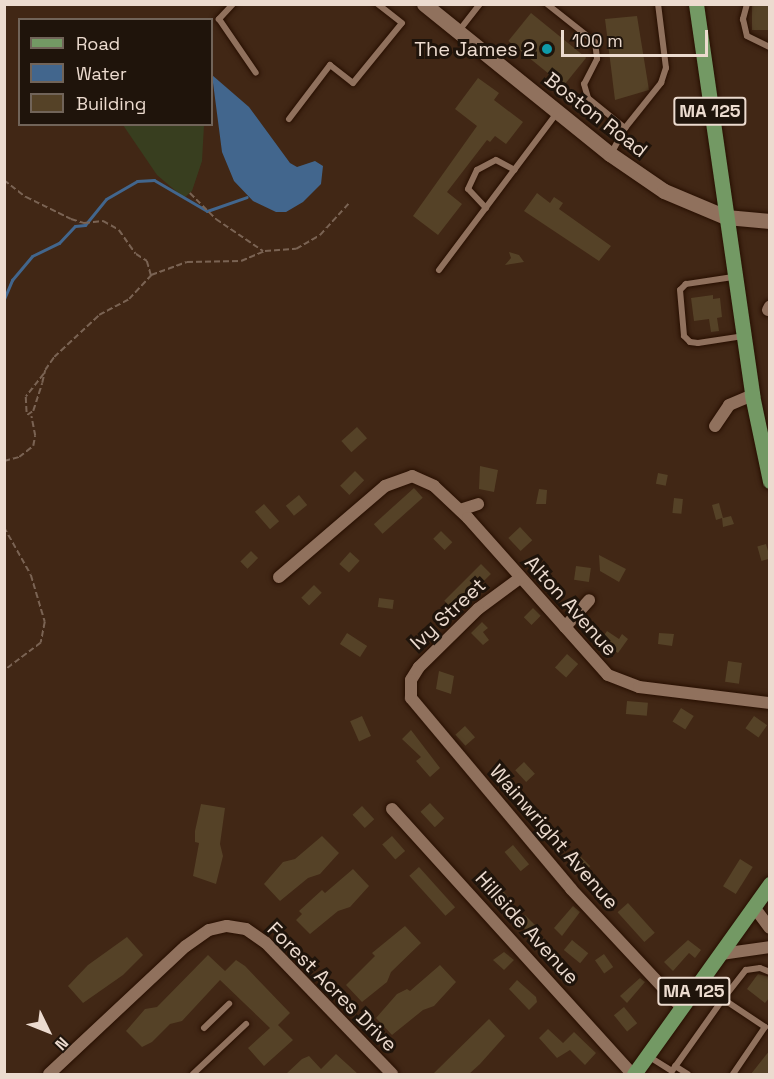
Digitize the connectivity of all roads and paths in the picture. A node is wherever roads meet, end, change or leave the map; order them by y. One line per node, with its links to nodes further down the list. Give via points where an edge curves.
1 (233, 4): 11 (lane, via 219,19)
2 (378, 4): 13 (lane, via 402,23 353,82 330,65)
3 (424, 4): 9 (street, Boston Road)
4 (480, 4): 9 (lane)
5 (547, 4): 14 (lane, via 595,42 597,58 584,84 588,98)
6 (658, 4): 14 (lane, via 666,68 661,83)
7 (696, 4): 21 (main road, MA 125)
8 (747, 4): 10 (lane, via 743,20 747,36)
9 (457, 32): 12 (street, Boston Road)
10 (770, 47)
11 (256, 73)
12 (558, 113): 15 (street, Boston Road); 16 (lane)
13 (289, 119)
14 (625, 128): 15 (lane)
15 (610, 154): 21 (street, Boston Road, via 664,191)
16 (515, 170): 20 (lane); 20 (lane, via 496,160 477,170 468,189)
17 (4, 180): 25 (path, via 43,207 84,223 103,221 119,230 136,254 147,261)
18 (190, 193): 23 (path, via 216,219)
19 (349, 203): 23 (path, via 309,242 285,251)
20 (486, 208): 24 (lane)
21 (726, 217): 22 (street, Boston Road); 26 (main road, MA 125)
22 (770, 221)
23 (264, 251): 25 (path, via 240,261 187,262)
24 (439, 270)
25 (151, 275): 28 (path, via 129,299 86,325 54,357)
26 (737, 276): 27 (main road, MA 125); 27 (lane, via 686,284 680,290 680,308 684,336 690,342)
27 (745, 336): 29 (main road, MA 125)
28 (44, 374): 30 (path); 30 (path, via 26,397 25,412)
29 (752, 395): 31 (street, via 729,405); 33 (main road, MA 125)
30 (30, 415): 32 (path, via 33,446 19,457)
31 (715, 426)
32 (4, 461)
33 (769, 476)
34 (478, 504): 35 (street)
35 (460, 510): 37 (street, Alton Avenue, via 434,486 412,476 385,486); 38 (street, Alton Avenue)
36 (4, 527): 41 (path, via 31,575 45,622 41,643)
37 (279, 577)
38 (520, 578): 40 (street, Alton Avenue); 42 (street, Ivy Street, via 450,636 416,670)
39 (589, 600): 40 (street)
40 (565, 627): 43 (street, Alton Avenue, via 594,663 622,683)
41 (4, 671)
42 (410, 684): 54 (street, Wainwright Avenue, via 413,702 443,739 578,896)
43 (770, 703)
44 (392, 809): 63 (street, Hillside Avenue)
45 (770, 884): 46 (main road, MA 125)
46 (754, 907): 47 (street); 49 (main road, MA 125)
47 (770, 928)
48 (770, 946): 49 (street)
49 (721, 954): 51 (main road, MA 125)
50 (770, 972): 52 (lane, via 760,968 746,970)
51 (700, 983): 52 (lane); 54 (main road, MA 125)
52 (723, 999): 56 (lane); 59 (lane)
53 (230, 1004): 57 (lane)
54 (682, 1008): 58 (main road, MA 125)
55 (246, 1024): 61 (lane)
56 (767, 1026): 65 (lane)
57 (204, 1028)
58 (648, 1055): 59 (lane); 63 (main road, MA 125)
59 (672, 1071): 64 (lane)
60 (49, 1074): 62 (street, Forest Acres Drive, via 186,945 209,930 227,926 256,934)
61 (193, 1074)
62 (392, 1074)
63 (633, 1074)
64 (688, 1074)
65 (733, 1074)

